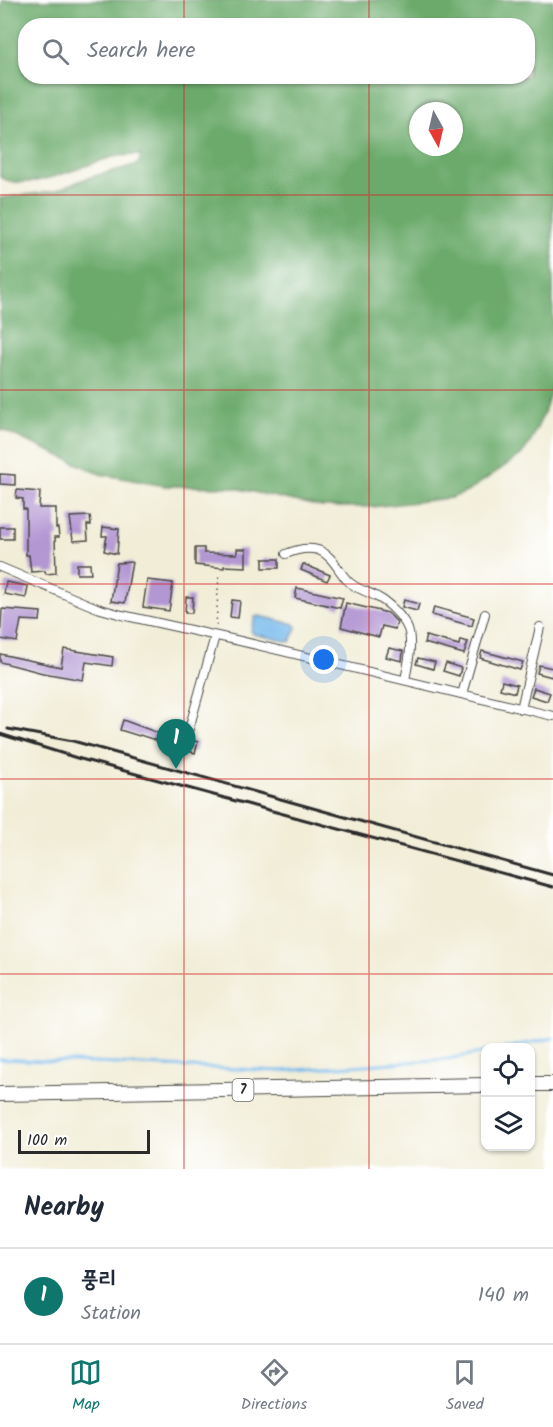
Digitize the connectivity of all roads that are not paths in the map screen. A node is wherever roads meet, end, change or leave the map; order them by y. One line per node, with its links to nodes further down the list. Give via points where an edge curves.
1 (286, 554): 6 (street, via 319,550 356,588 380,598 405,622 409,658)
2 (0, 567): 5 (street, via 97,608)
3 (485, 614): 7 (street)
4 (540, 627): 8 (street)
5 (215, 636): 6 (street); 10 (street)
6 (405, 680): 7 (street)
7 (462, 694): 8 (street)
8 (521, 709): 9 (street)
9 (553, 716)
10 (189, 729)
11 (535, 1084): 12 (main road)
12 (553, 1084)
13 (481, 1085): 14 (main road, 7)
14 (0, 1094)

